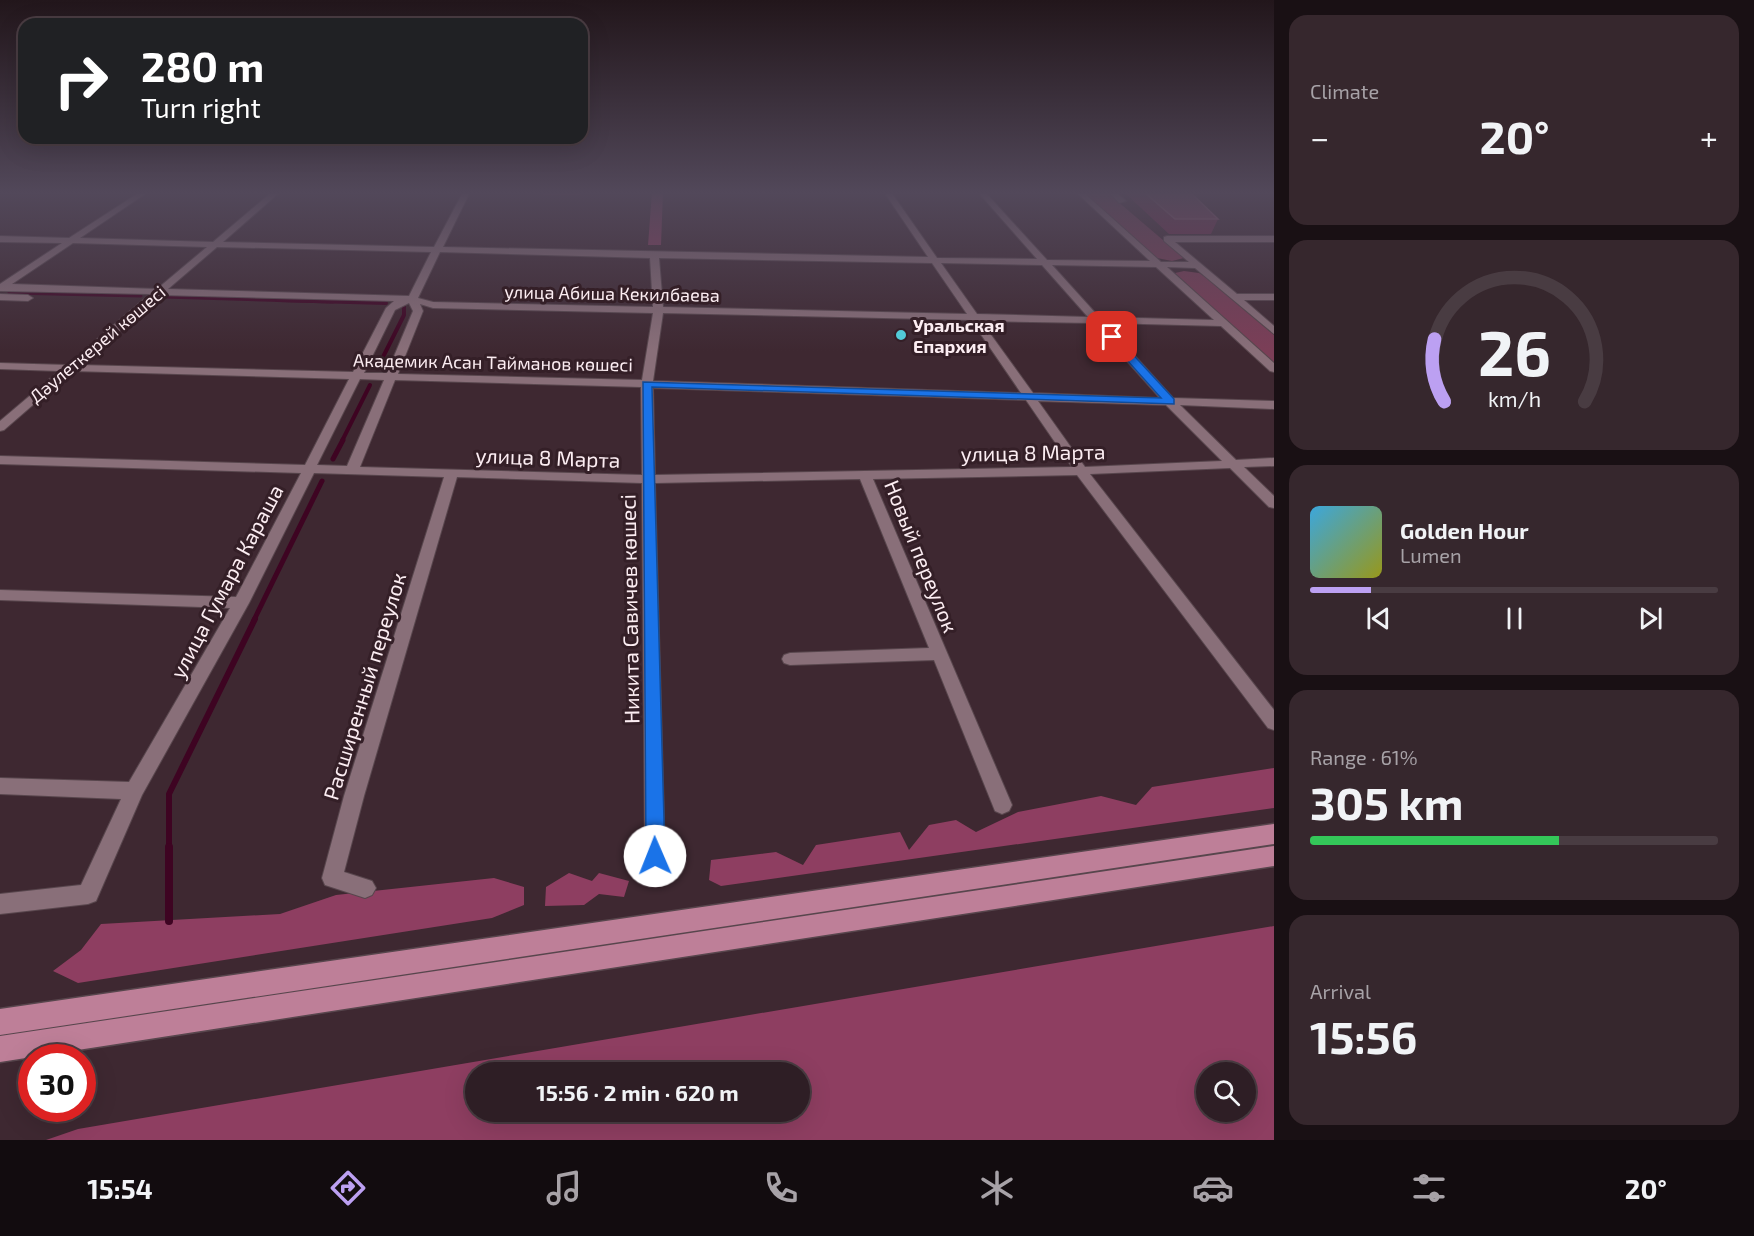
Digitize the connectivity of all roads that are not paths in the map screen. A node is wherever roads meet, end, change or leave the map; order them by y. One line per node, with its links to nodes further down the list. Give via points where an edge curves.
1 (65, 245): 15 (street)
2 (215, 245): 16 (street, Дәулеткерей көшесі)
3 (269, 245): 9 (street)
4 (438, 245): 9 (street)
5 (924, 245): 11 (street)
6 (1030, 245): 12 (street)
7 (1137, 245): 13 (street)
8 (1173, 245): 14 (street)
9 (436, 249): 10 (street); 19 (street)
10 (654, 255): 11 (street); 22 (street, Никита Савичев көшесі)
11 (935, 261): 12 (street); 23 (street)
12 (1045, 262): 13 (street); 24 (street)
13 (1158, 264): 14 (street); 25 (street)
14 (1196, 265): 17 (street)
15 (1, 290): 16 (street, улица Абиша Кекилбаева); 20 (street)
16 (158, 292): 19 (street, улица Абиша Кекилбаева); 20 (street, Дәулеткерей көшесі)
17 (1234, 297): 18 (street); 26 (street)
18 (1274, 297)
19 (412, 299): 21 (street); 22 (street, улица Абиша Кекилбаева, via 433,305); 31 (street, via 418,311)
20 (148, 300): 21 (street); 28 (street, Дәулеткерей көшесі)
21 (391, 308): 30 (street, улица Гумара Караша)
22 (658, 310): 23 (street, улица Абиша Кекилбаева); 32 (street, Никита Савичев көшесі)
23 (975, 317): 24 (street, улица Абиша Кекилбаева); 33 (street)
24 (1097, 321): 25 (street, улица Абиша Кекилбаева); 34 (street)
25 (1224, 323): 29 (street)
26 (1274, 331)
27 (0, 366): 28 (street, Академик Асан Тайманов көшесі)
28 (70, 367): 30 (street, Академик Асан Тайманов көшесі); 36 (street, Дәулеткерей көшесі)
29 (1274, 369)
30 (354, 377): 31 (street, Академик Асан Тайманов көшесі); 40 (street, улица Гумара Караша)
31 (391, 378): 32 (street, Академик Асан Тайманов көшесі); 41 (street)
32 (647, 384): 33 (street, Академик Асан Тайманов көшесі); 45 (street, Никита Савичев көшесі)
33 (1031, 397): 34 (street, Академик Асан Тайманов көшесі); 42 (street)
34 (1170, 402): 35 (street, Академик Асан Тайманов көшесі); 39 (street)
35 (1274, 405)
36 (0, 427)
37 (0, 460): 40 (street, улица 8 Марта)
38 (1274, 462): 39 (street, улица 8 Марта)
39 (1235, 465): 42 (street, улица 8 Марта); 46 (street)
40 (309, 469): 41 (street, улица 8 Марта); 48 (street, улица Гумара Караша)
41 (352, 471): 43 (street, улица 8 Марта)
42 (1081, 471): 44 (street, улица 8 Марта); 51 (street)
43 (451, 474): 45 (street, улица 8 Марта); 58 (street, Расширенный переулок, via 332,878)
44 (865, 474): 45 (street, улица 8 Марта); 49 (street, Новый переулок)
45 (649, 479): 56 (street, Никита Савичев көшесі)
46 (1274, 504)
47 (0, 595): 48 (street)
48 (241, 603): 53 (street, улица Гумара Караша)
49 (939, 654): 50 (street, Новый переулок); 54 (street, Новый переулок)
50 (790, 659)
51 (1274, 723)
52 (0, 786): 53 (street)
53 (135, 790): 59 (street, улица Гумара Караша, via 88,894)
54 (1002, 806)
55 (1274, 834): 60 (main road)
56 (655, 856)
57 (1274, 856): 61 (main road)
58 (365, 888)
59 (0, 904)
60 (0, 1022)
61 (0, 1049)

